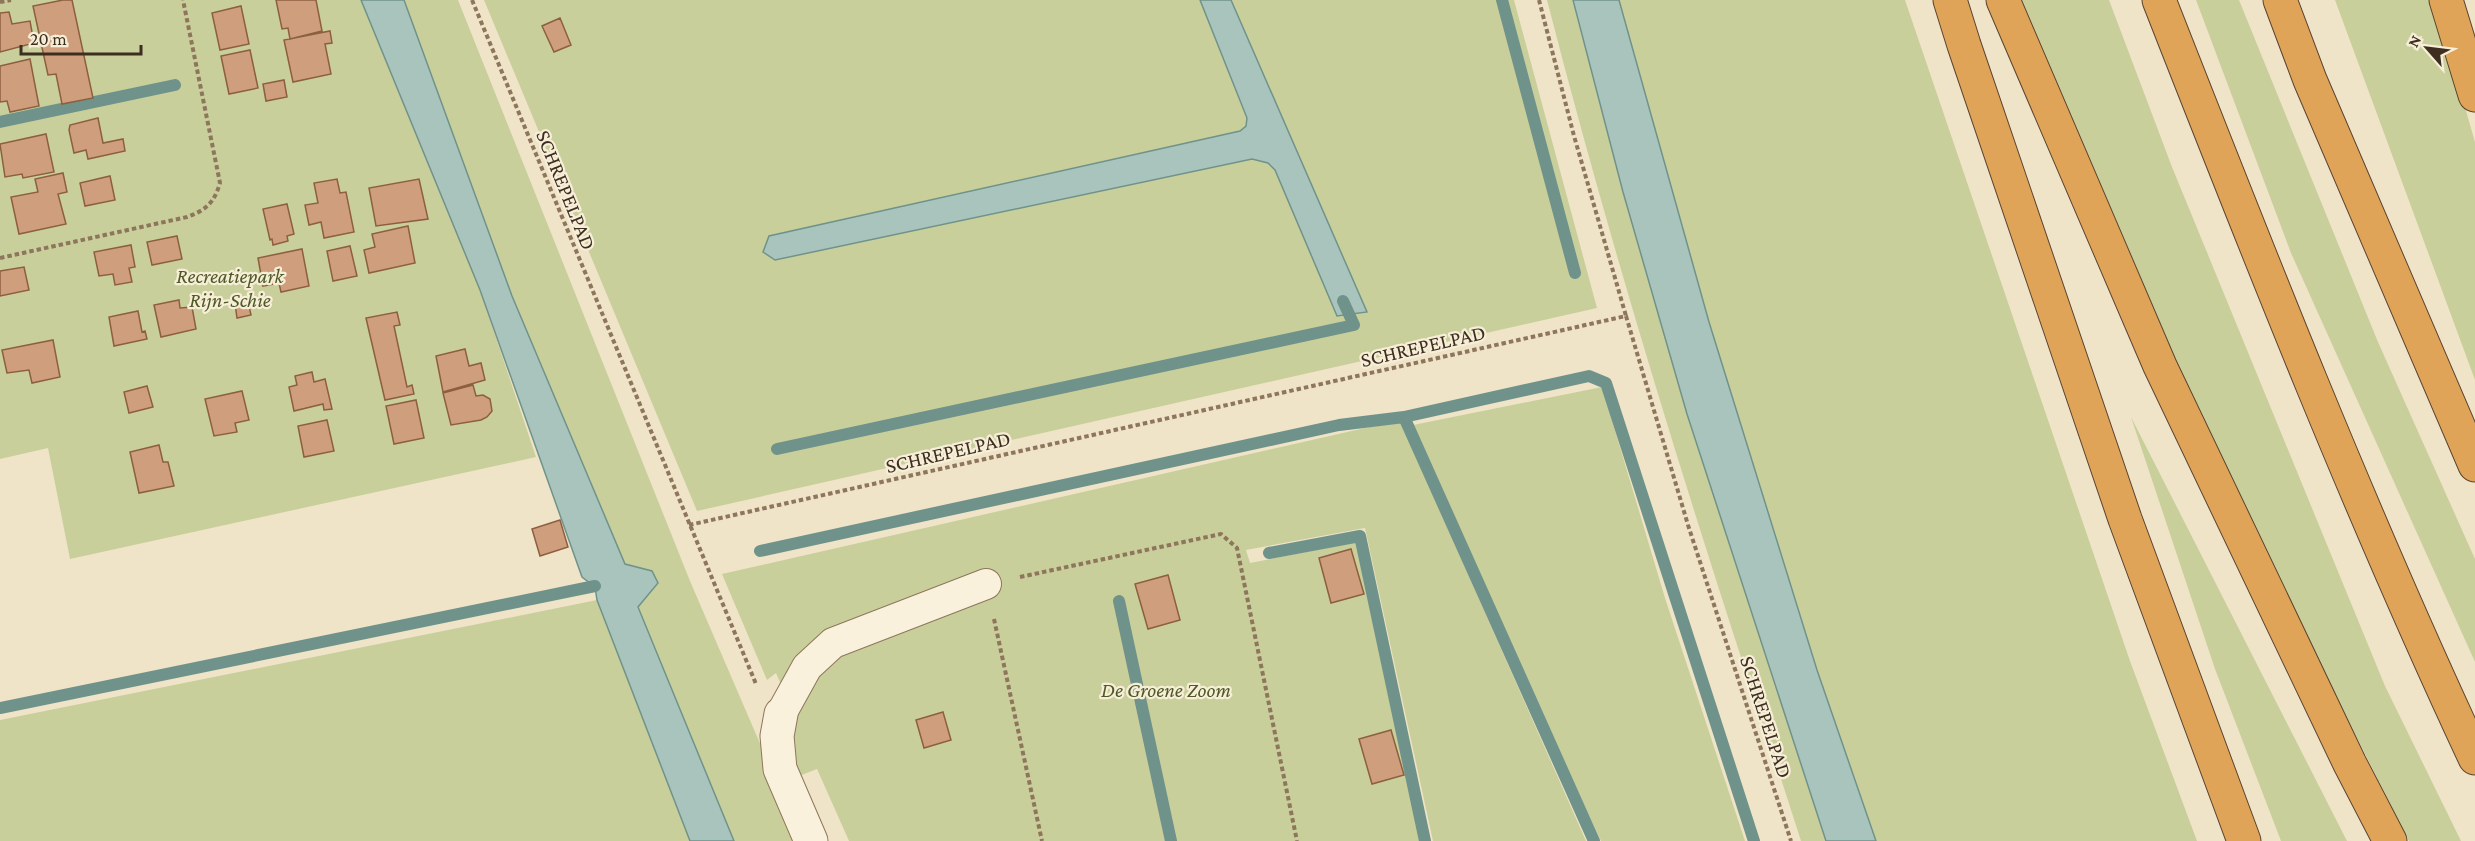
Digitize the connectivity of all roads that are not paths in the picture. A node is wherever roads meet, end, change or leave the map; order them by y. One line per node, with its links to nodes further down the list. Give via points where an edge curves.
1 (1950, 0): 12 (highway, via 2125,519)
2 (2003, 0): 13 (highway, via 2160,366)
3 (2159, 0): 10 (highway, via 2355,487)
4 (2280, 0): 7 (highway, via 2310,80)
5 (2446, 0): 6 (highway)
6 (2475, 95)
7 (2475, 465)
8 (986, 584): 9 (street, via 833,643 807,667)
9 (781, 714): 11 (street, via 777,736 780,769)
10 (2475, 758)
11 (811, 841)
12 (2244, 841)
13 (2390, 841)

